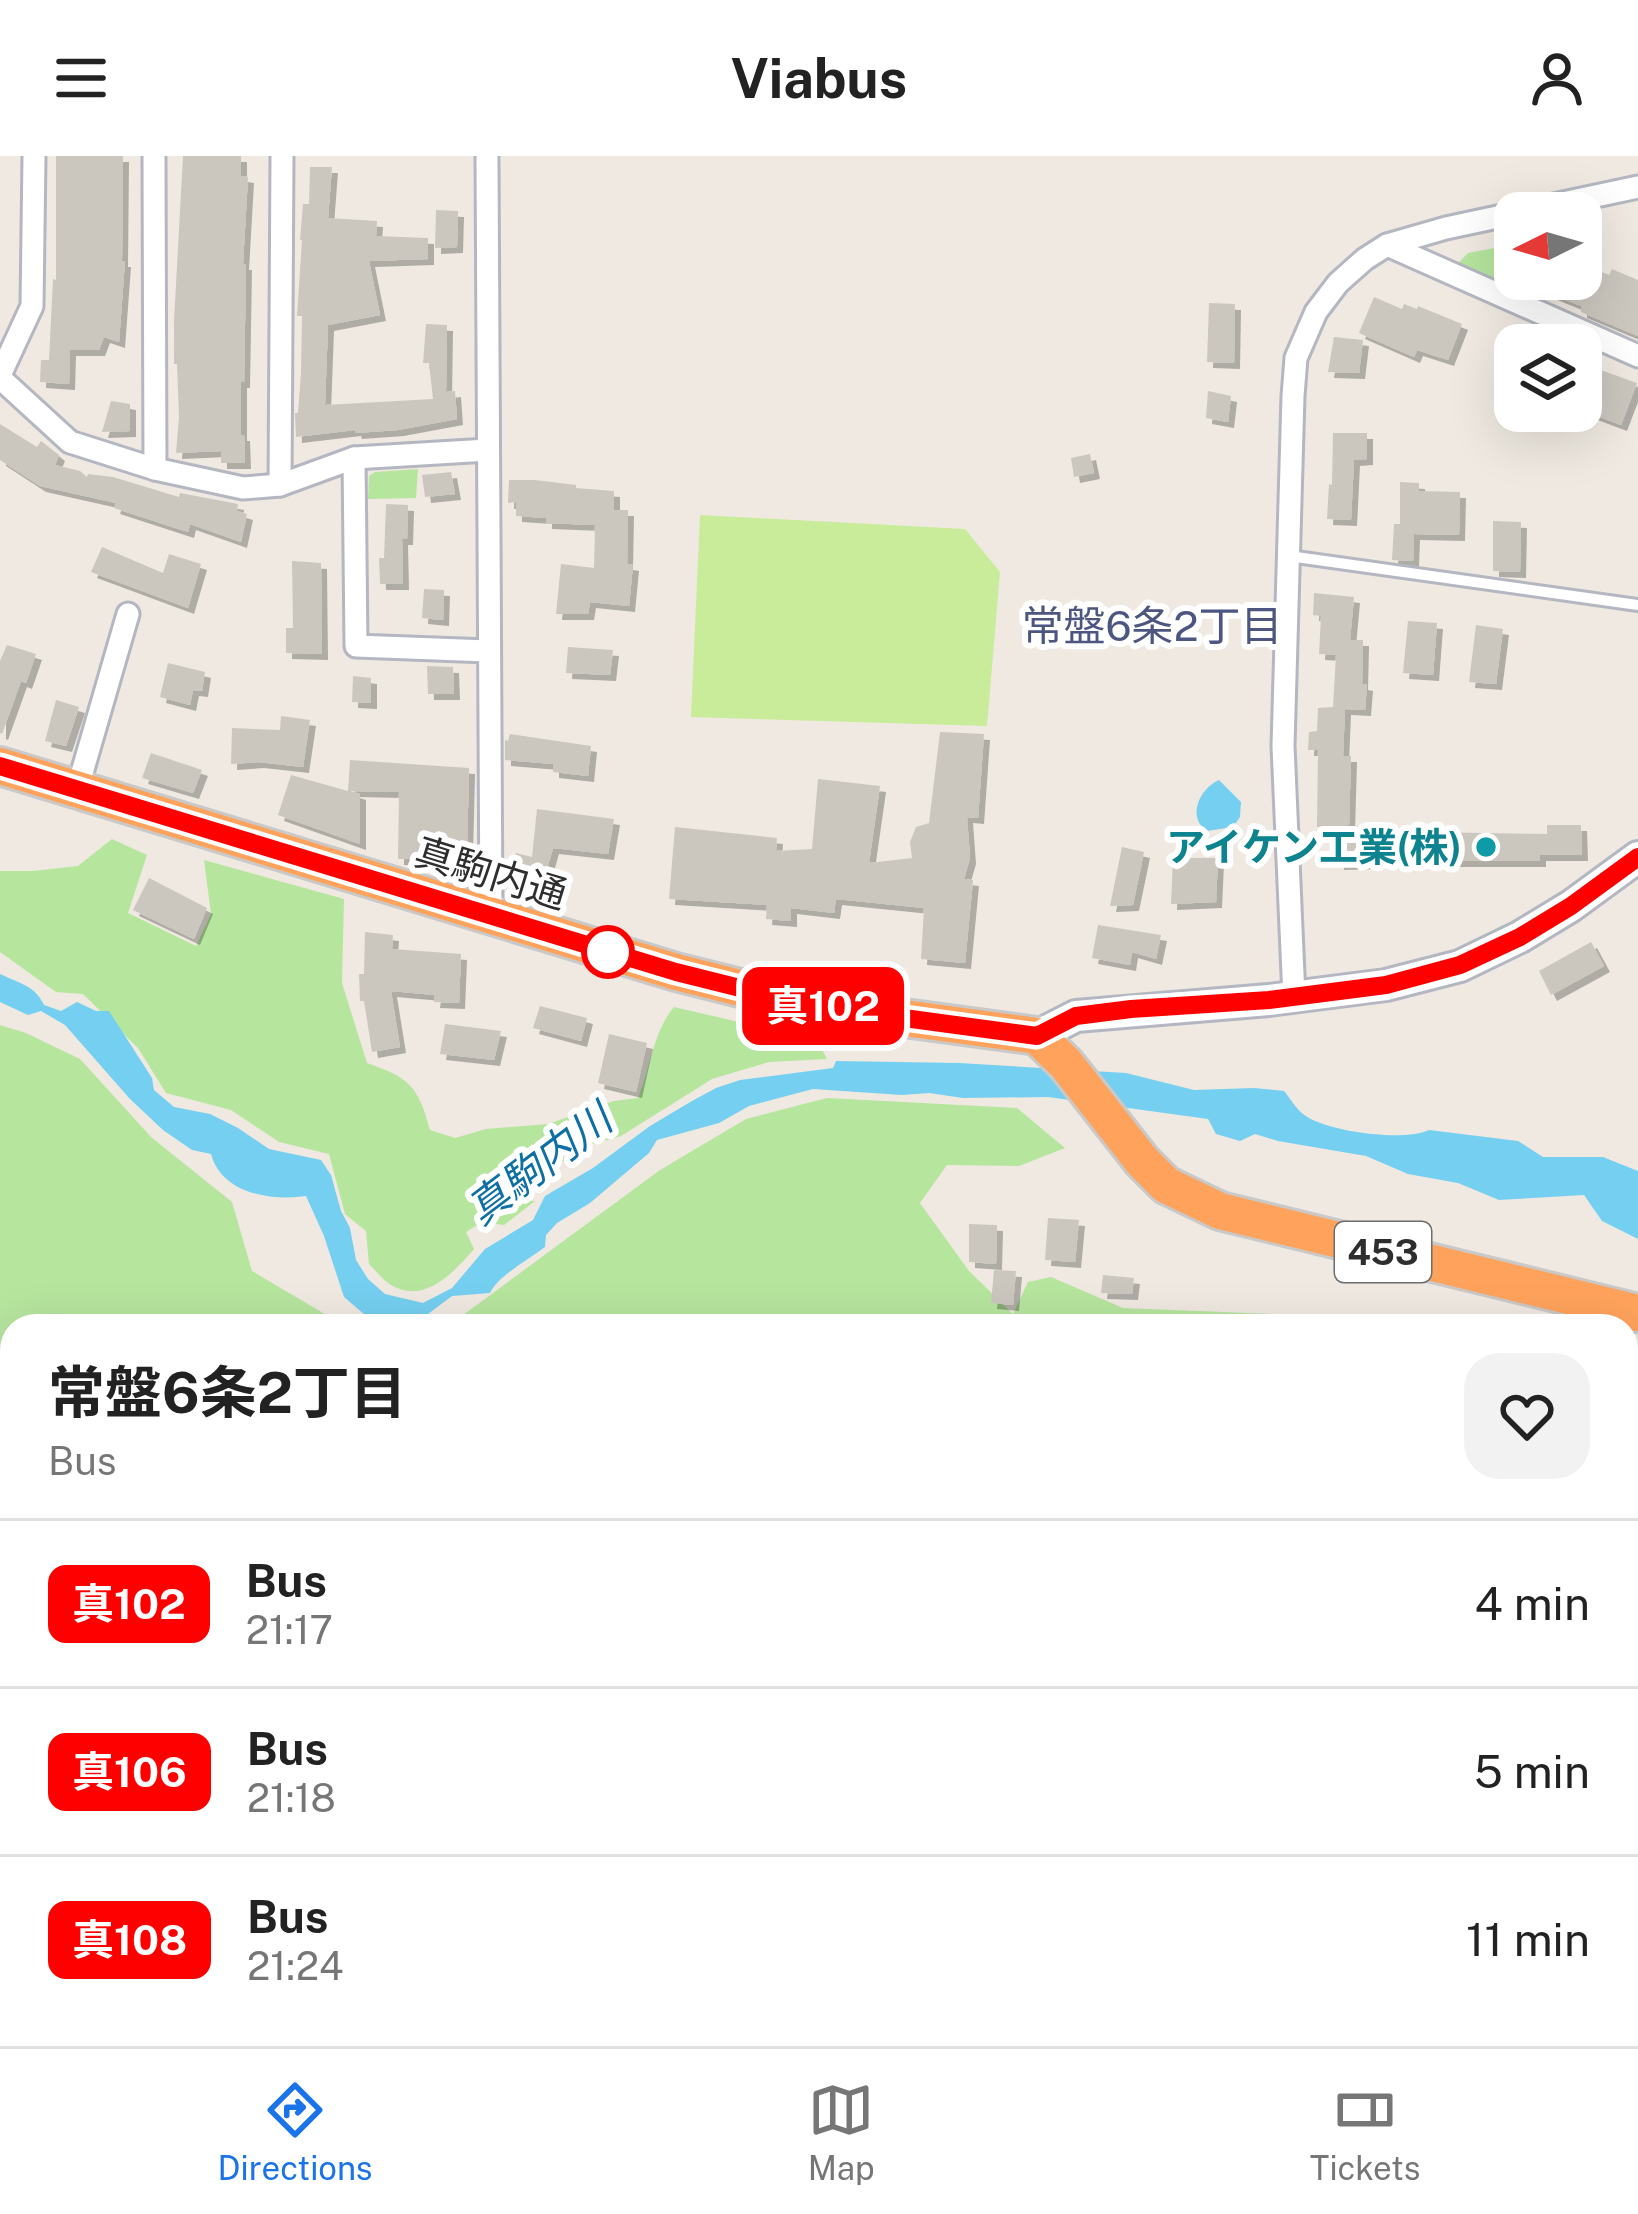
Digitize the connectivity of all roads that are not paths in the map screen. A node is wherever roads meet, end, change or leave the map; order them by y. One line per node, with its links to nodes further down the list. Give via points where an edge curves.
1 (34, 156): 8 (street, via 32,306)
2 (154, 156): 11 (street)
3 (282, 156): 12 (street)
4 (487, 158): 9 (street)
5 (1638, 187): 6 (street)
6 (1387, 245): 7 (street); 13 (street, via 1338,283 1296,358)
7 (1638, 356)
8 (0, 376): 11 (street, via 70,442)
9 (488, 450): 10 (street); 16 (street)
10 (354, 458): 12 (street); 16 (street, via 356,646)
11 (154, 469): 12 (street, via 243,488)
12 (280, 485)
13 (1289, 556): 14 (lane); 21 (street, via 1283,746)
14 (1638, 605)
15 (128, 614): 18 (street)
16 (488, 651): 20 (street)
17 (0, 766): 18 (highway, 真駒内通)
18 (77, 790): 20 (highway, 真駒内通)
19 (1638, 857): 21 (main road, via 1520,937 1460,965)
20 (491, 917): 22 (highway, 真駒内通, via 784,999)
21 (1294, 997): 22 (main road, via 1076,1016)
22 (1037, 1036): 23 (highway, 453, via 1166,1185 1220,1211)
23 (1638, 1313)

